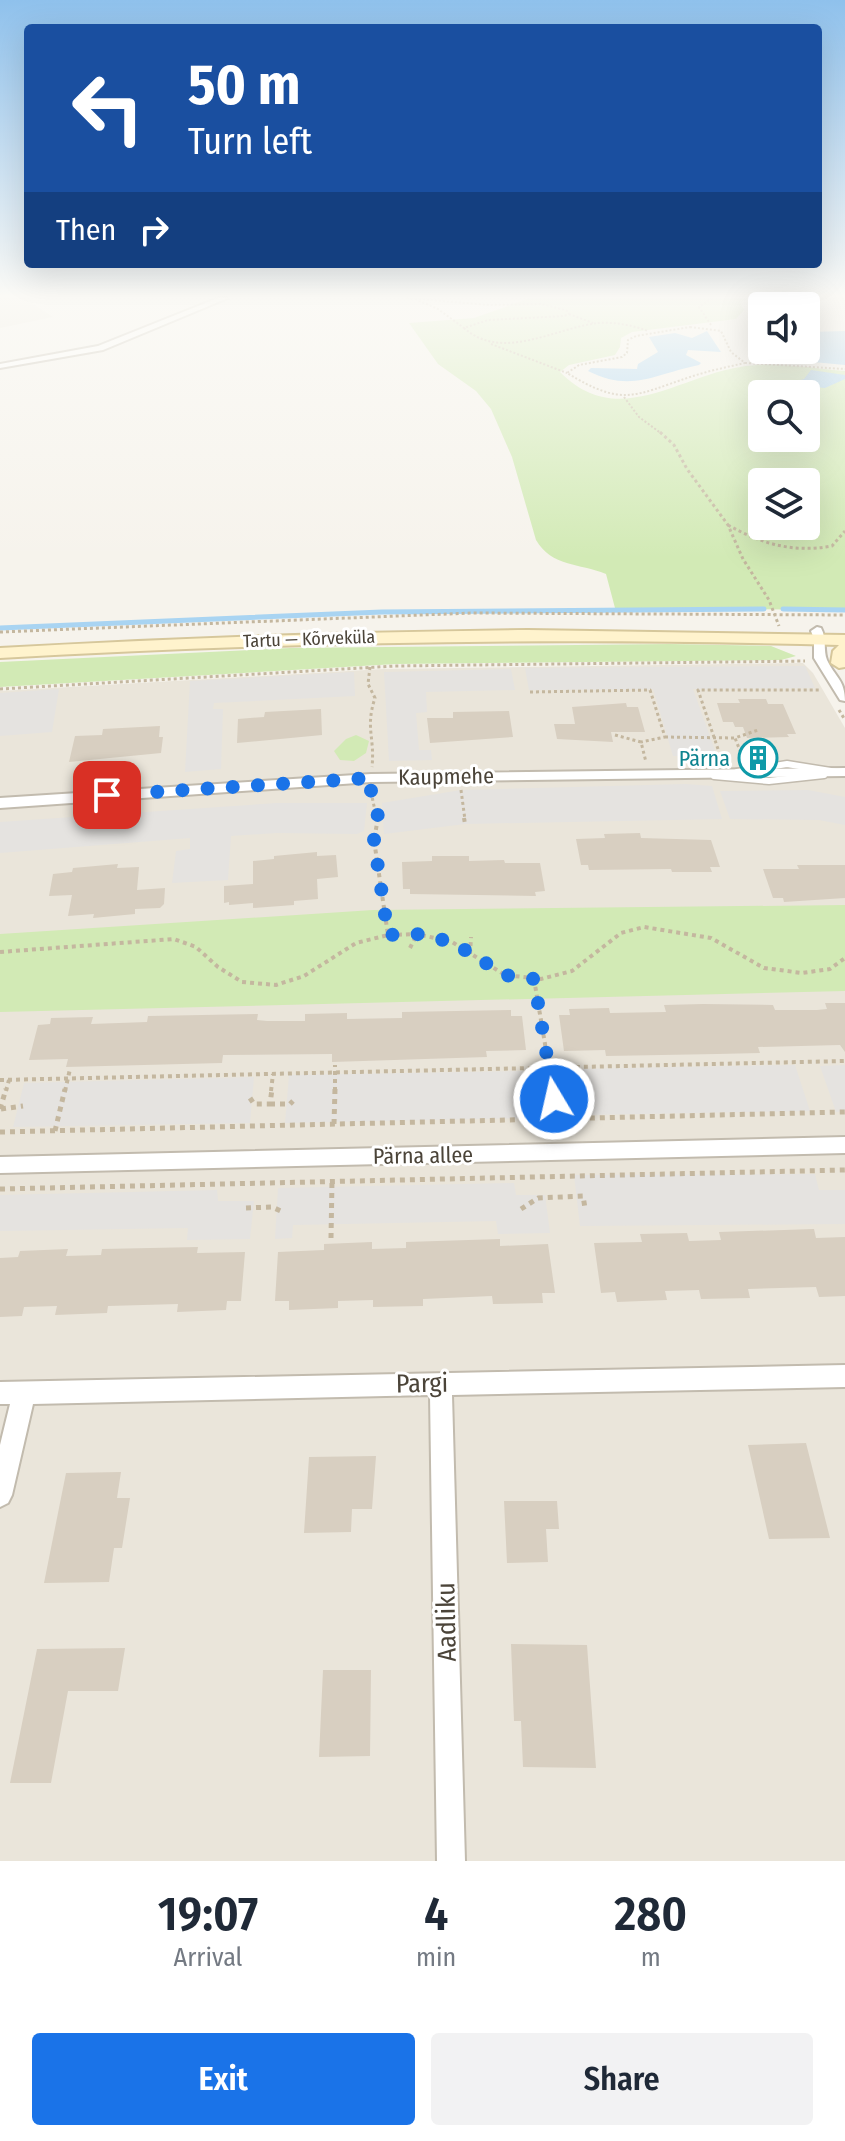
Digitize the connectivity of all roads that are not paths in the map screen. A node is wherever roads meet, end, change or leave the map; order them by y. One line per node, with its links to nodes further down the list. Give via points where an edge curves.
1 (845, 631): 2 (main road, Tartu — Kõrveküla)
2 (819, 635): 3 (main road, Tartu — Kõrveküla); 4 (main road, Tartu — Kõrveküla, via 357,636); 5 (street); 6 (street, via 820,658)
3 (845, 640)
4 (0, 653)
5 (843, 662)
6 (839, 699)
7 (841, 772): 8 (street, Kaupmehe, via 739,766); 8 (lane, via 798,780 737,780)
8 (702, 773): 9 (street, Kaupmehe)
9 (0, 803)
10 (845, 1145): 11 (street, Pärna allee)
11 (0, 1165)
12 (845, 1376): 13 (street, Pargi)
13 (441, 1383): 14 (street, Pargi); 17 (street, Aadliku)
14 (24, 1392): 15 (street, Pargi); 16 (street)
15 (0, 1393)
16 (0, 1495)
17 (451, 1861)

